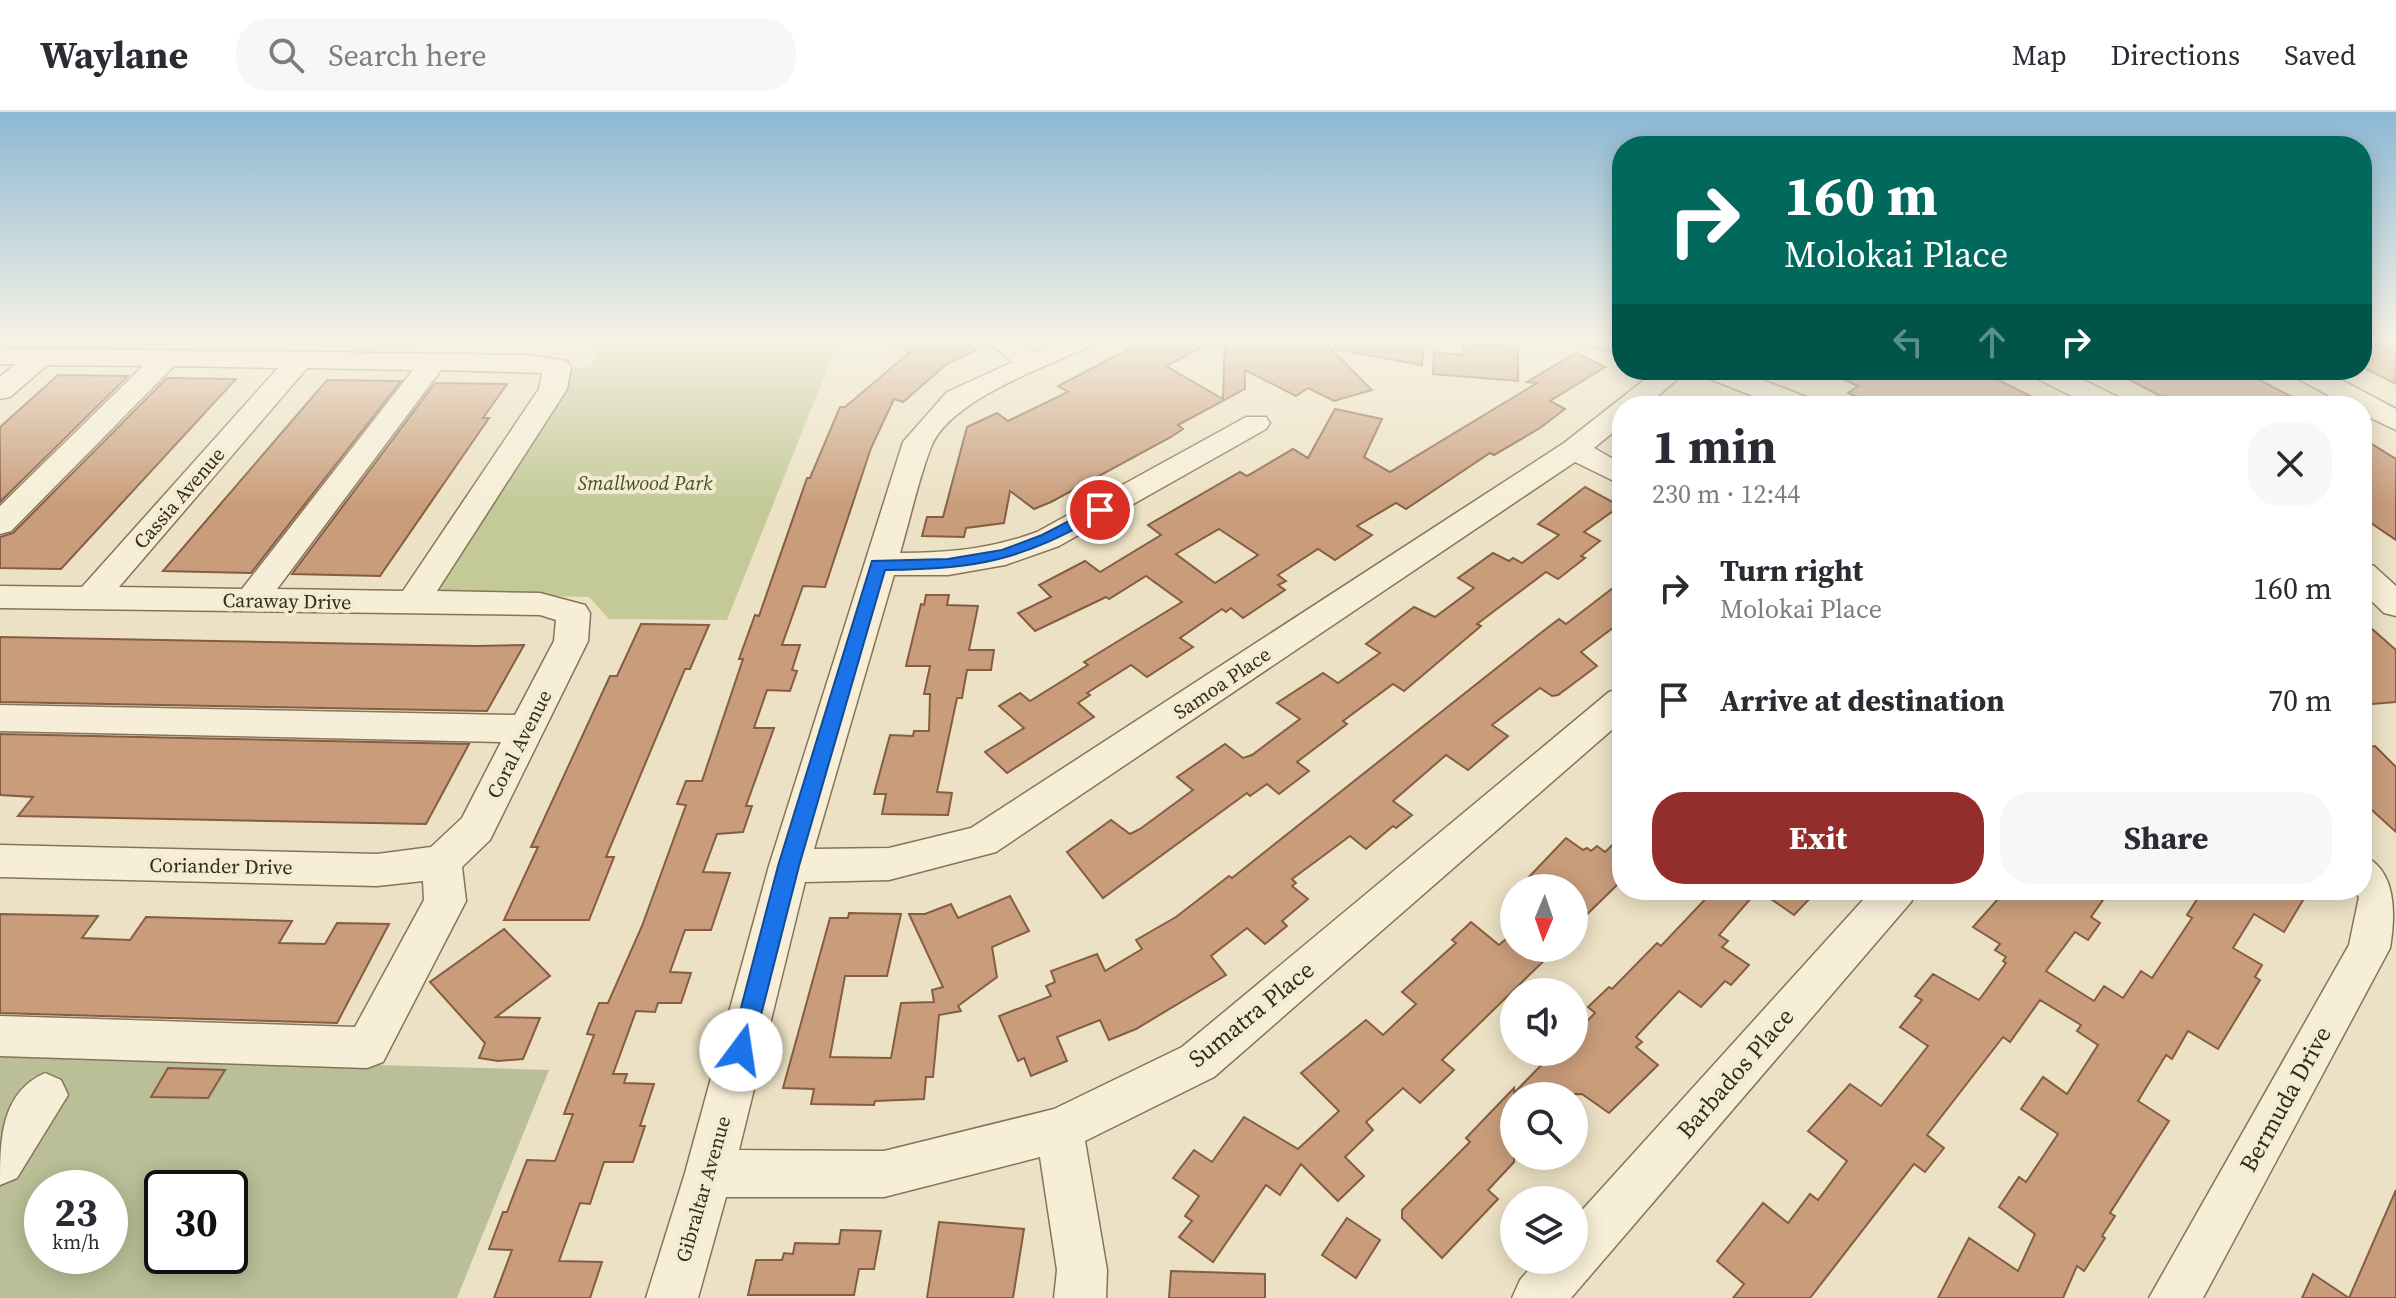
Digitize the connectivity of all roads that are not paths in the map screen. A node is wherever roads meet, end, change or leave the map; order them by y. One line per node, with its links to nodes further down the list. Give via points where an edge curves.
1 (130, 394): 12 (street)
2 (270, 394): 16 (street, Cassia Avenue)
3 (408, 394): 17 (street)
4 (549, 394): 18 (street)
5 (965, 394): 13 (street, Gibraltar Avenue, via 918,442)
6 (2372, 408): 8 (street)
7 (1612, 419): 10 (street, Samoa Place)
8 (2396, 421)
9 (1256, 423): 13 (street, via 1048,539 1005,555 948,564)
10 (1574, 449): 11 (street); 26 (street, Samoa Place, via 982,841 889,864)
11 (1612, 470)
12 (0, 524)
13 (878, 564): 26 (street, Gibraltar Avenue)
14 (2372, 583): 19 (street)
15 (0, 597): 16 (street, Caraway Drive)
16 (91, 598): 17 (street, Caraway Drive)
17 (251, 600): 18 (street, Caraway Drive)
18 (413, 602): 20 (street, Caraway Drive, via 540,604)
19 (2396, 605)
20 (573, 613): 23 (street, Coral Avenue, via 571,641)
21 (1612, 710): 31 (street, Sumatra Place, via 1198,1062)
22 (0, 718): 23 (street)
23 (527, 729): 25 (street, Coral Avenue, via 476,829)
24 (0, 861): 25 (street, Coriander Drive, via 377,870)
25 (441, 862): 29 (street, via 445,901 367,1048)
26 (789, 866): 33 (street, Gibraltar Avenue)
27 (1888, 900): 34 (street, Barbados Place)
28 (2370, 900): 39 (street, Bermuda Drive, via 2369,948)
29 (0, 1036)
30 (45, 1095): 32 (street)
31 (1060, 1130): 33 (street, Sumatra Place, via 884,1174); 37 (street, via 1082,1270)
32 (5, 1146)
33 (709, 1173): 36 (street, Gibraltar Avenue)
34 (1588, 1240)
35 (1558, 1274): 38 (street, Barbados Place)
36 (672, 1298)
37 (1080, 1298)
38 (1538, 1298)
39 (2175, 1298)

